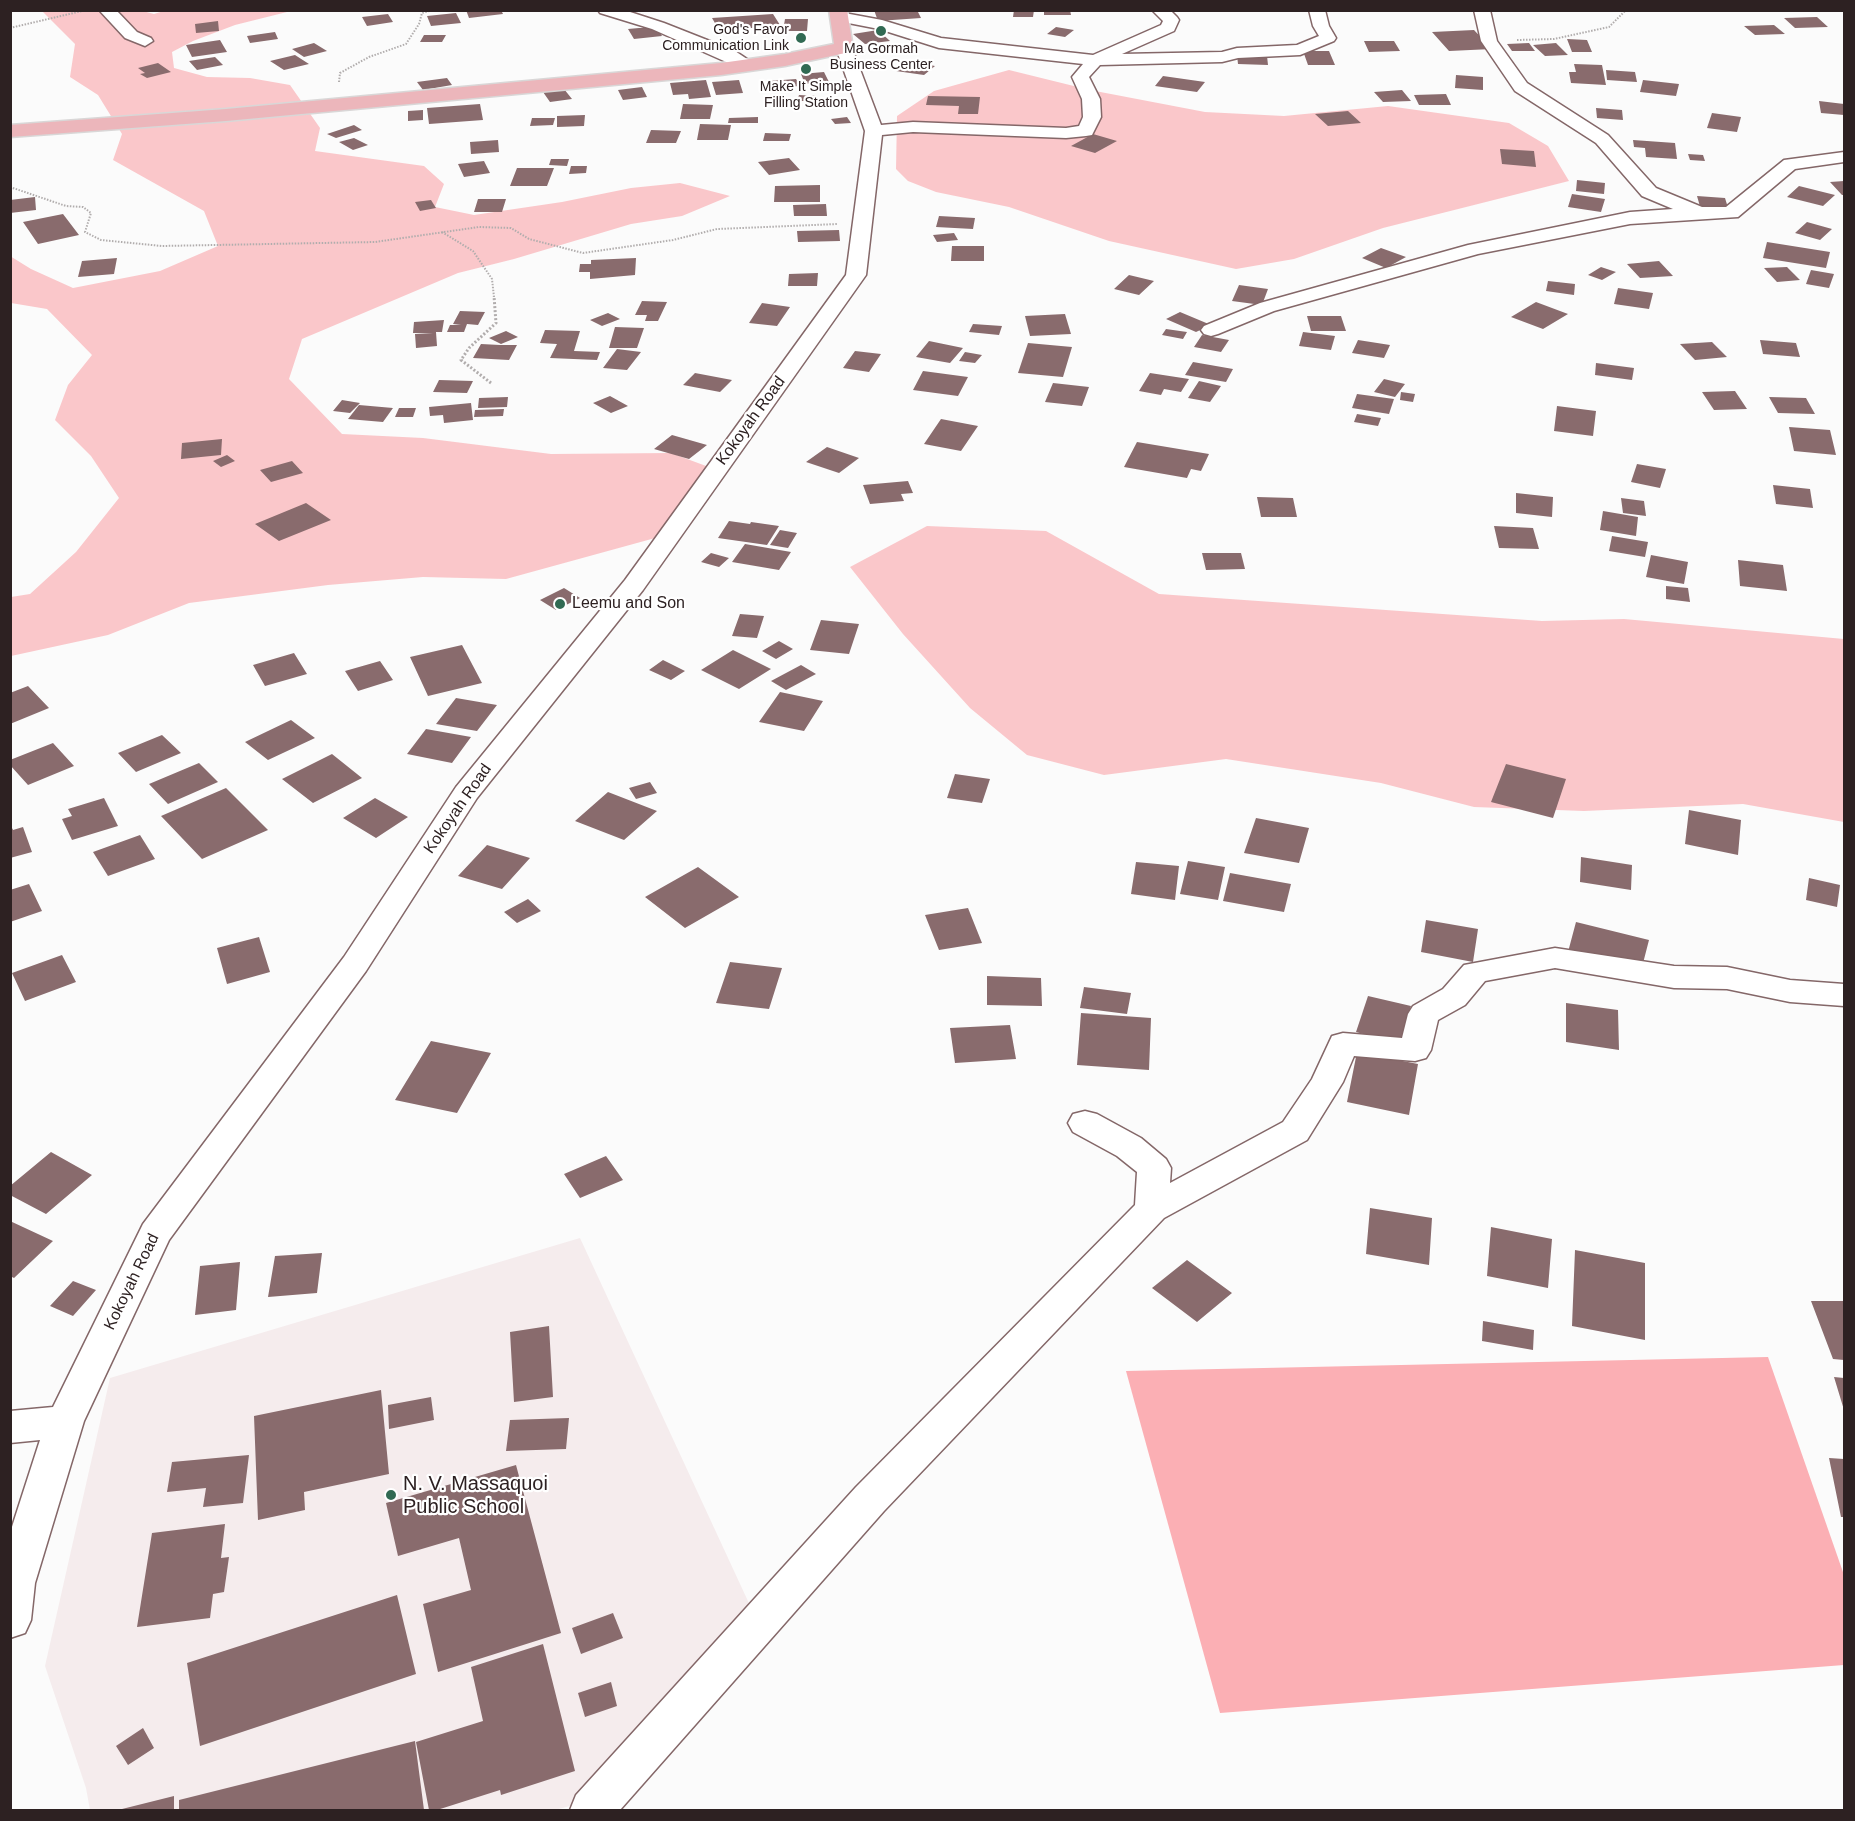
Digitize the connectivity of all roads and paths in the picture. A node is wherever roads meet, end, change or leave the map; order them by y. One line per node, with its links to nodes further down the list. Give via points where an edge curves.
1 (83, 10): 10 (path)
2 (106, 10): 11 (street, via 130,35)
3 (433, 10): 16 (path, via 422,13 406,44 340,73)
4 (606, 10): 15 (street, via 658,26)
5 (1160, 10): 14 (street, via 1170,20 1168,28)
6 (1317, 10): 14 (street, via 1328,38 1300,50 1222,57)
7 (1482, 10): 12 (street)
8 (1626, 10): 12 (path, via 1609,27 1554,39)
9 (839, 14): 13 (main road, Kokoyah Road); 14 (street, via 939,43)
10 (10, 28)
11 (146, 41)
12 (1489, 41): 21 (street, via 1521,87 1602,139 1649,192)
13 (844, 48): 15 (main road); 18 (street, Kokoyah Road)
14 (1095, 60): 18 (street, via 1080,77 1091,99 1092,117 1086,131 913,127)
15 (748, 65): 16 (main road)
16 (335, 105): 17 (main road)
17 (10, 131)
18 (874, 131): 29 (street, Kokoyah Road, via 856,275 634,585 466,793 355,964 155,1233)
19 (1845, 157): 21 (street, via 1790,164 1731,213)
20 (10, 187): 23 (path, via 66,206 83,207 92,213 85,232 101,240 162,246 314,244 375,242)
21 (1699, 213): 24 (street, via 1630,218 1475,249 1267,307)
22 (841, 223): 23 (path, via 717,229 673,240 583,253 529,239 511,228)
23 (441, 232): 25 (path, via 473,251 492,279 496,322 461,360)
24 (1210, 330)
25 (491, 383)
26 (1845, 995): 28 (street, via 1790,991 1726,978 1674,977 1555,958 1475,972 1454,997 1424,1014 1415,1050 1343,1044 1328,1082 1295,1131)
27 (1085, 1123): 28 (street, via 1130,1147 1154,1168)
28 (1152, 1209): 32 (street, via 870,1499)
29 (65, 1421): 30 (street); 31 (street, Kokoyah Road, via 15,1583)
30 (10, 1428)
31 (10, 1620)
32 (592, 1810)

